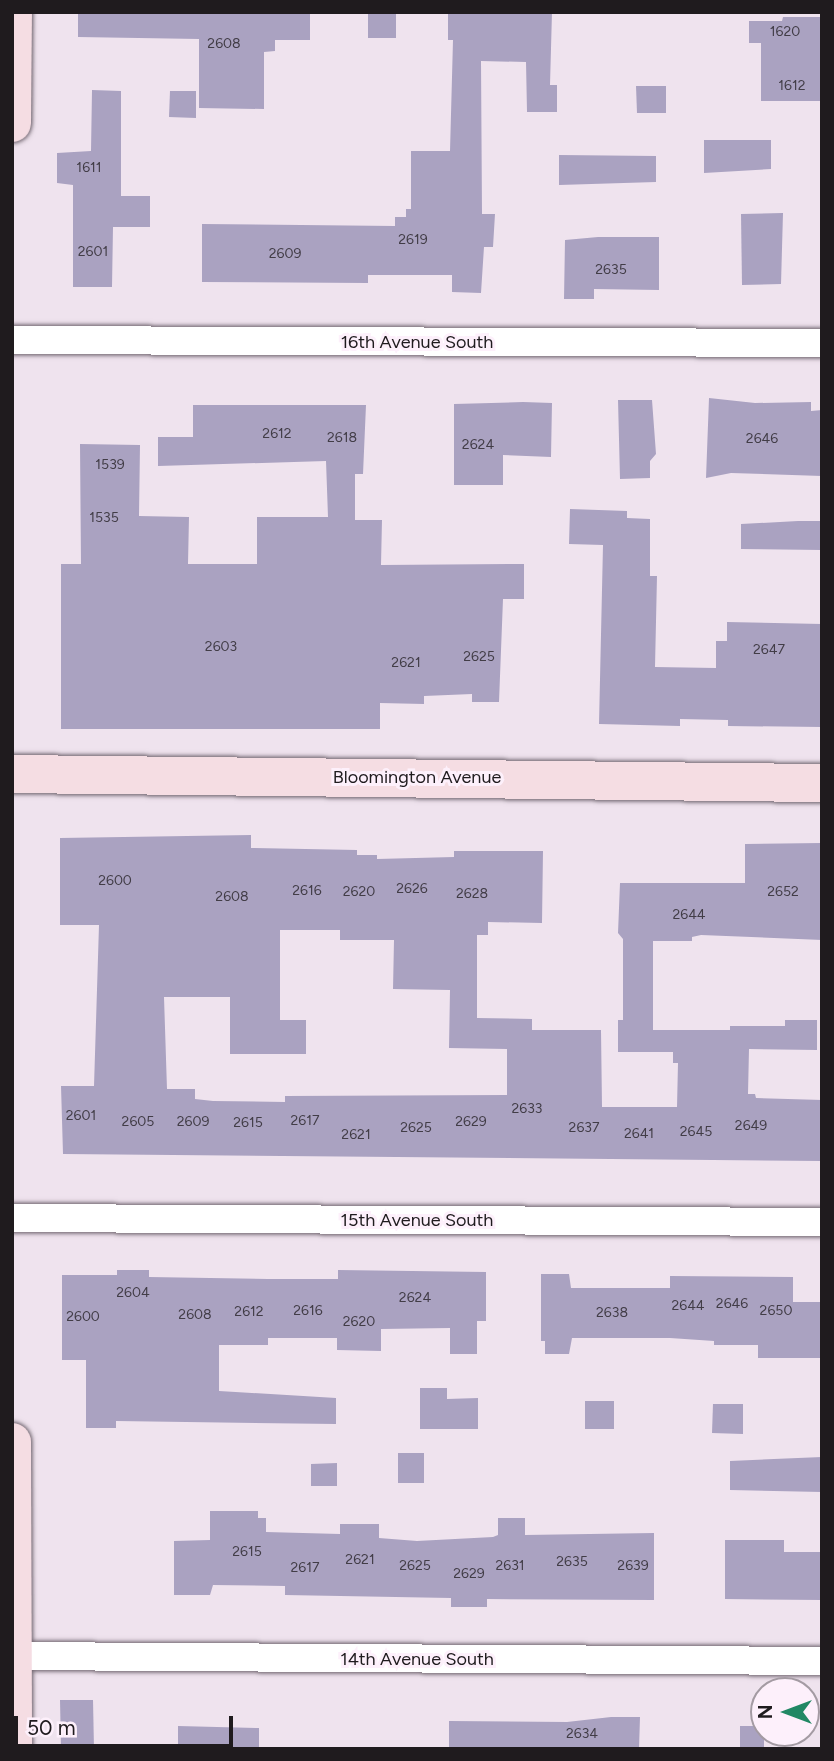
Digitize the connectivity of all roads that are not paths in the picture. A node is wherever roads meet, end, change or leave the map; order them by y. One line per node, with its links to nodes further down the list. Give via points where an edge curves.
1 (13, 12): 2 (street)
2 (12, 123)
3 (12, 340): 4 (street, 16th Avenue South)
4 (822, 343)
5 (12, 774): 6 (street, Bloomington Avenue)
6 (822, 783)
7 (12, 1218): 8 (street, 15th Avenue South)
8 (822, 1222)
9 (12, 1442): 10 (street)
10 (13, 1656): 11 (street, 14th Avenue South); 12 (street)
11 (822, 1661)
12 (13, 1749)

